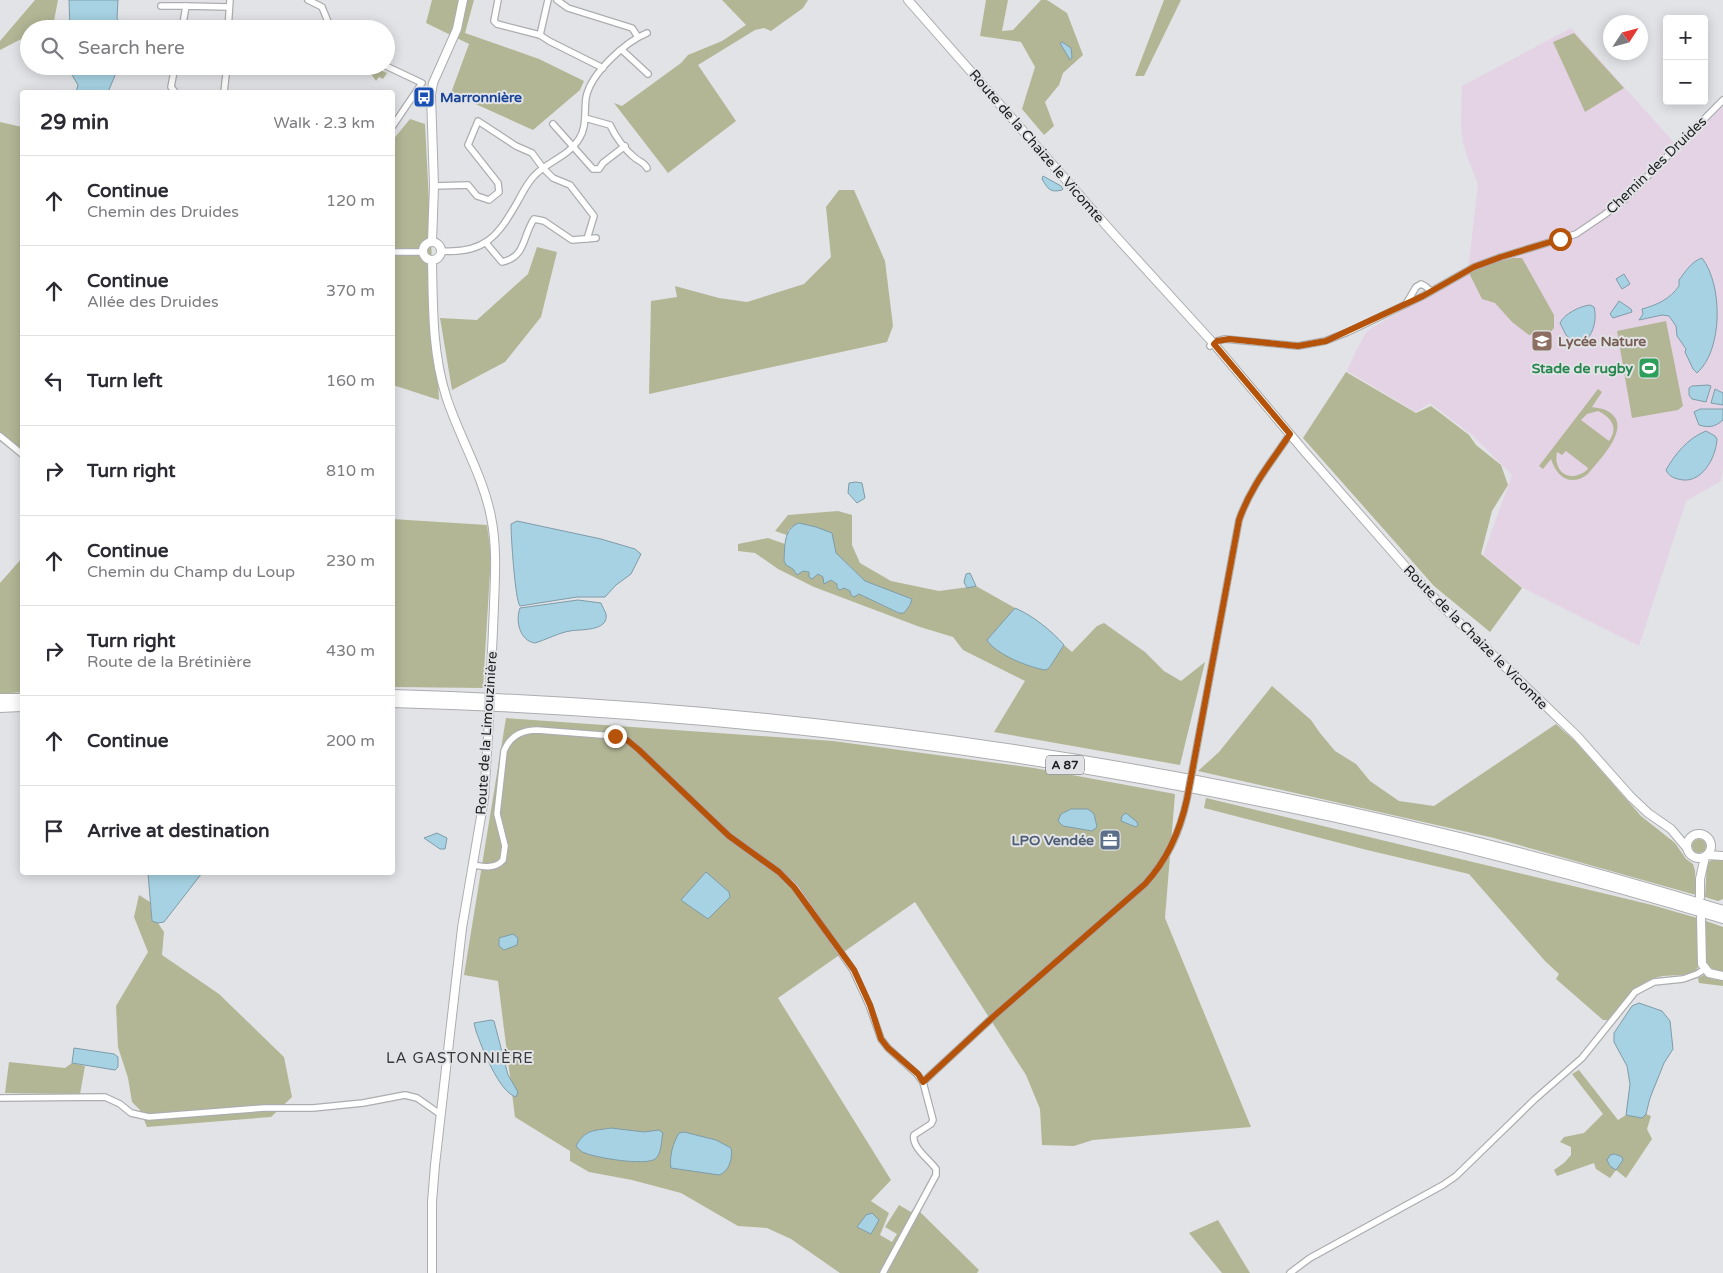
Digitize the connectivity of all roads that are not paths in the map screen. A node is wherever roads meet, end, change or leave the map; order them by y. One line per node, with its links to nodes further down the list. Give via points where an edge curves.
1 (230, 0): 10 (street)
2 (308, 0): 13 (street, via 322,8)
3 (462, 0): 26 (street, via 457,29 433,83)
4 (498, 0): 15 (street, via 494,21 497,24)
5 (548, 0): 15 (street)
6 (557, 0): 16 (street, via 568,8 632,28)
7 (908, 0): 46 (street, Route de la Chaize le Vicomte)
8 (161, 6): 9 (street)
9 (186, 6): 10 (street); 11 (street)
10 (229, 7): 12 (street)
11 (184, 20)
12 (228, 20)
13 (327, 20)
14 (647, 33): 16 (street)
15 (540, 35): 18 (street)
16 (638, 37): 17 (street)
17 (622, 50): 18 (street); 20 (street)
18 (603, 68): 28 (street, via 589,89)
19 (395, 70): 25 (street, via 422,83)
20 (648, 74)
21 (173, 75): 23 (street)
22 (226, 75): 24 (street)
23 (173, 90)
24 (224, 90)
25 (418, 90): 26 (street); 29 (street)
26 (431, 95): 35 (street)
27 (1723, 100): 44 (street, Chemin des Druides, via 1638,186 1588,226 1568,236 1474,267)
28 (585, 118): 31 (street, via 610,125); 32 (street, via 582,133)
29 (395, 123)
30 (553, 124): 32 (street)
31 (624, 146): 32 (street, via 599,170 593,169); 34 (street)
32 (573, 148): 33 (street)
33 (543, 168): 35 (street, via 532,154 478,121 468,145 498,183 499,192 489,200 477,196 468,185); 37 (street, via 553,178 570,185 594,216); 39 (street, via 527,184 501,227)
34 (647, 168)
35 (434, 186): 38 (street)
36 (596, 238): 37 (street)
37 (587, 239): 39 (street, via 572,240 544,221 534,219 520,253 510,260 502,262)
38 (432, 242): 40 (street); 42 (street, via 426,245)
39 (486, 243): 40 (street, via 462,251)
40 (441, 251): 43 (street, via 438,258)
41 (395, 252): 42 (street)
42 (424, 252): 43 (street, via 426,258)
43 (432, 260): 64 (street, Route de la Limouzinière, bridge, via 439,373 487,503 493,528 495,568 489,720 484,799)
44 (1431, 291): 45 (street, Chemin des Druides); 45 (street, via 1421,284)
45 (1405, 305): 46 (street, Chemin des Druides, via 1326,341 1298,346 1229,339)
46 (1212, 345): 47 (street, Route de la Chaize le Vicomte)
47 (1290, 434): 56 (street, Route de la Chaize le Vicomte, via 1433,597 1569,728 1640,806); 72 (street, bridge, via 1246,499 1239,520 1187,799 1177,835 1167,854 1155,873 1127,900)
48 (0, 436): 49 (street)
49 (20, 452)
50 (395, 695): 67 (highway, A 87, via 588,704 743,716 906,734 1068,758 1253,791 1396,822)
51 (20, 698): 52 (highway)
52 (0, 700)
53 (395, 702): 69 (highway, A 87, via 568,710 742,723 895,740 1067,765 1204,789 1384,827 1544,867)
54 (20, 706): 55 (highway)
55 (0, 707)
56 (1671, 830): 57 (street); 59 (street, Route de la Chaize le Vicomte)
57 (1695, 835): 58 (street, via 1704,836); 59 (street)
58 (1710, 843): 60 (street); 62 (street)
59 (1687, 848): 61 (street)
60 (1723, 852)
61 (1692, 856): 62 (street); 65 (street)
62 (1706, 856): 63 (street); 65 (street)
63 (1723, 856)
64 (474, 865): 72 (street, via 492,867 504,860 505,846 497,814 502,760 510,740 531,730 615,736 627,740 729,836 779,872 804,898 854,970 881,1039); 74 (street, Route de la Limouzinière, via 462,928)
65 (1700, 879): 66 (street)
66 (1700, 897)
67 (1723, 910)
68 (1701, 918): 70 (street)
69 (1723, 918)
70 (1705, 969): 71 (street, via 1709,974); 77 (street, via 1690,978 1654,982 1641,988 1624,1004 1582,1058 1456,1176 1310,1258)
71 (1723, 976)
72 (923, 1082): 76 (street, via 932,1120 913,1139 936,1169 936,1175)
73 (0, 1098): 74 (street, via 105,1097 131,1113 149,1117 264,1108 313,1108 405,1095 417,1098)
74 (440, 1114): 75 (street, Route de la Limouzinière, via 432,1202)
75 (432, 1273)
76 (883, 1273)
77 (1290, 1273)

